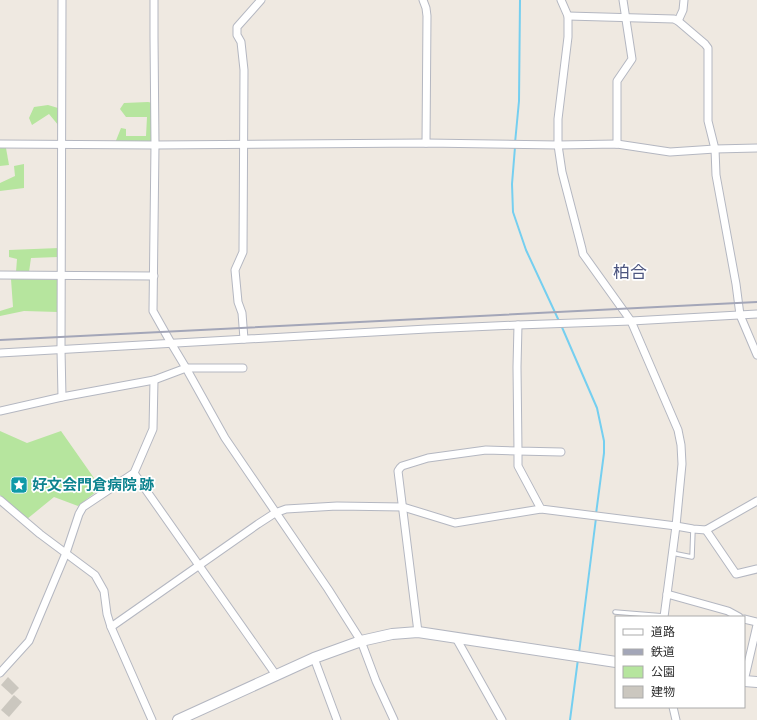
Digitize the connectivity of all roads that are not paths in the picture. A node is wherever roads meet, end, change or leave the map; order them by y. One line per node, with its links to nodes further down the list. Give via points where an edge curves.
1 (62, 0): 15 (street)
2 (154, 0): 16 (street)
3 (261, 0): 13 (street, via 237,27 244,70)
4 (423, 0): 11 (street, via 427,16)
5 (561, 0): 8 (street)
6 (623, 0): 9 (street)
7 (684, 0): 10 (street)
8 (568, 16): 9 (street); 17 (street, via 568,37 558,118)
9 (626, 18): 10 (street); 14 (street, via 632,59 617,81)
10 (678, 21): 19 (street, via 708,48 708,121)
11 (426, 143): 13 (street); 17 (street)
12 (0, 144): 15 (street)
13 (244, 144): 16 (street); 27 (street, via 243,252 235,270)
14 (617, 144): 17 (street); 19 (street, via 670,152)
15 (62, 145): 16 (street); 21 (street)
16 (156, 145): 22 (street)
17 (558, 145): 25 (street, via 562,172 584,254)
18 (757, 148): 19 (street)
19 (715, 149): 24 (street, via 716,175)
20 (0, 275): 21 (street)
21 (61, 276): 22 (street); 29 (street)
22 (154, 276): 28 (street, via 153,311)
23 (757, 314): 24 (street)
24 (740, 315): 25 (street); 31 (street)
25 (631, 321): 26 (street); 45 (street, via 678,430 682,464)
26 (518, 325): 27 (street); 37 (street)
27 (244, 339): 28 (street)
28 (171, 343): 29 (street); 32 (street)
29 (61, 350): 30 (street); 35 (street)
30 (0, 353)
31 (757, 355)
32 (186, 368): 33 (street); 34 (street); 44 (street, via 225,438)
33 (243, 368)
34 (154, 380): 35 (street); 39 (street, via 153,429)
35 (62, 397): 36 (street)
36 (0, 411)
37 (518, 451): 38 (street); 42 (street, via 486,450 428,458 402,466 398,471); 43 (street, via 518,466)
38 (561, 452)
39 (134, 473): 48 (street, via 83,507); 50 (street)
40 (0, 500): 48 (street)
41 (757, 501): 47 (street)
42 (403, 507): 43 (street, via 455,523); 44 (street, via 337,506 286,509); 61 (street)
43 (541, 509): 45 (street)
44 (275, 513): 50 (street); 63 (street, via 328,589)
45 (676, 526): 46 (street); 49 (street)
46 (693, 529): 47 (street); 49 (lane, via 692,557)
47 (706, 530): 51 (street, via 736,574)
48 (66, 553): 60 (street, via 95,575 104,591); 66 (street, via 30,641)
49 (672, 554): 52 (street)
50 (200, 565): 60 (street); 67 (street)
51 (757, 569)
52 (667, 594): 55 (street); 56 (street)
53 (615, 612): 54 (lane)
54 (654, 616)
55 (664, 616)
56 (738, 616)
57 (745, 619): 58 (street)
58 (757, 622)
59 (757, 625): 68 (street)
60 (111, 627): 72 (street)
61 (418, 632): 62 (street); 63 (street, via 392,634)
62 (456, 638): 65 (street); 76 (street)
63 (360, 641): 64 (street); 75 (street)
64 (314, 658): 67 (street); 74 (street)
65 (615, 662)
66 (0, 673)
67 (276, 675): 73 (street)
68 (745, 677)
69 (745, 681): 70 (street)
70 (757, 682)
71 (673, 708): 77 (street)
72 (152, 720)
73 (178, 720)
74 (337, 720)
75 (394, 720)
76 (502, 720)
77 (676, 720)

